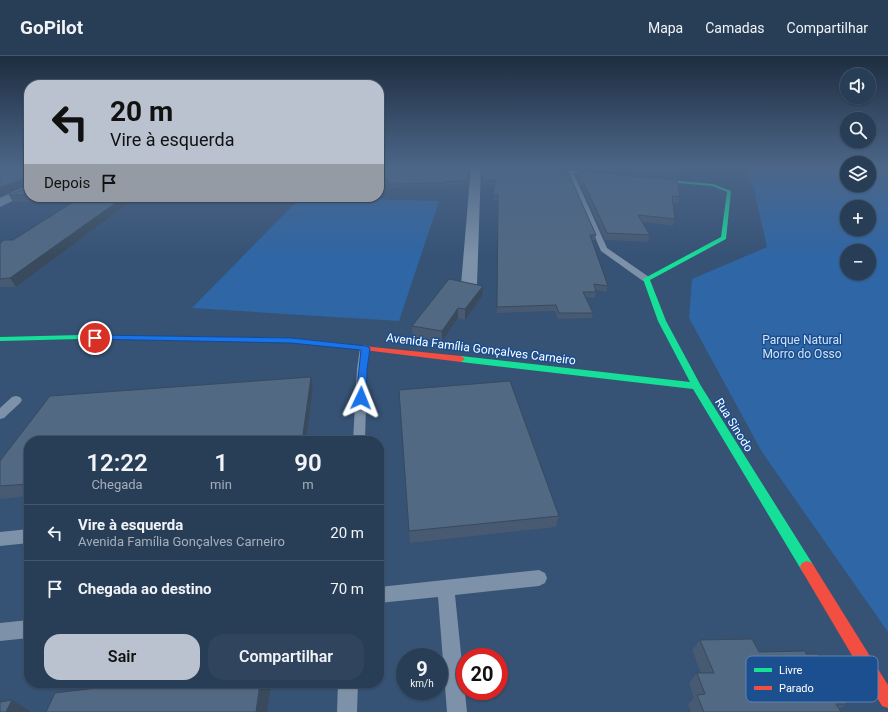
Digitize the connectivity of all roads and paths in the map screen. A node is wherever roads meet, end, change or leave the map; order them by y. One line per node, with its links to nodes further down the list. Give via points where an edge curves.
1 (12, 197): 5 (street)
2 (474, 197): 7 (street)
3 (582, 197): 6 (lane, via 604,249)
4 (728, 197): 6 (street, via 724,238)
5 (0, 203)
6 (646, 279): 10 (street, Rua Sinodo, via 662,321)
7 (469, 285)
8 (0, 338): 9 (street, Avenida Família Gonçalves Carneiro, via 291,340)
9 (366, 348): 10 (street, Avenida Família Gonçalves Carneiro); 13 (lane, via 362,369)
10 (696, 386): 21 (street, Rua Sinodo)
11 (16, 400): 12 (lane)
12 (0, 414)
13 (360, 436)
14 (24, 537): 15 (lane)
15 (0, 539)
16 (539, 578): 17 (lane)
17 (446, 588): 18 (lane); 26 (lane)
18 (384, 594)
19 (24, 630): 20 (lane)
20 (0, 632)
21 (861, 656)
22 (878, 684): 24 (street, Rua Sinodo)
23 (348, 688): 25 (lane)
24 (888, 700)
25 (347, 712)
26 (457, 712)

